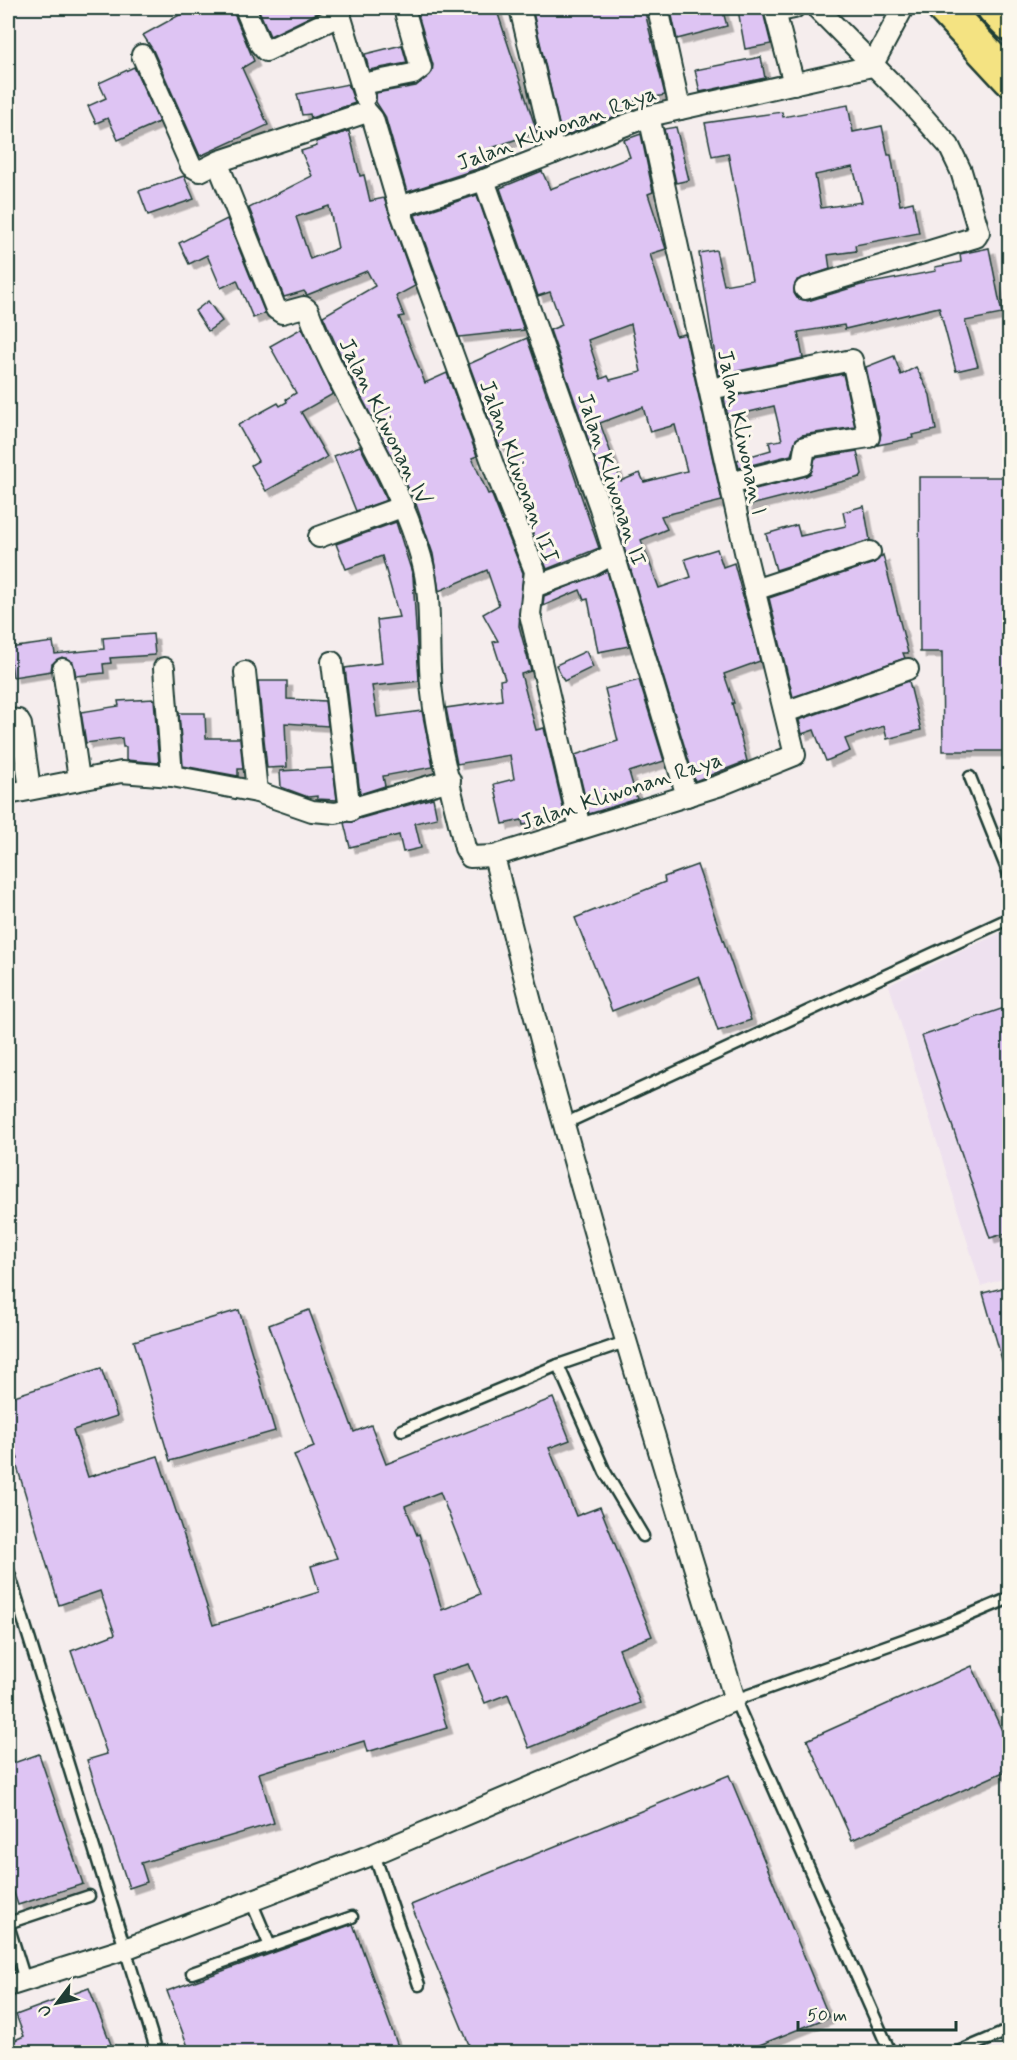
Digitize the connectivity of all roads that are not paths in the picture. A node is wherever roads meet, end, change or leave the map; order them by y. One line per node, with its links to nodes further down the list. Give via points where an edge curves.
1 (245, 8): 10 (street, via 266,51)
2 (404, 8): 15 (street, via 421,68 413,74)
3 (520, 8): 20 (street)
4 (658, 8): 17 (street)
5 (817, 8): 13 (street)
6 (903, 8): 13 (street)
7 (944, 8): 14 (highway)
8 (994, 8): 11 (highway)
9 (781, 9): 16 (street)
10 (339, 11): 15 (street, Jalan Kliwonan III)
11 (1010, 24)
12 (142, 55): 21 (street, via 191,166 200,171)
13 (876, 57): 16 (street, Jalan Kliwonan Raya); 24 (street, via 949,146 961,171 979,232 976,237)
14 (1010, 79)
15 (362, 84): 18 (street, Jalan Kliwonan III)
16 (794, 84): 17 (street, Jalan Kliwonan Raya)
17 (680, 109): 19 (street, Jalan Kliwonan Raya)
18 (367, 111): 21 (street); 23 (street, Jalan Kliwonan III, via 375,125)
19 (650, 116): 20 (street, Jalan Kliwonan Raya); 25 (street, Jalan Kliwonan I)
20 (554, 153): 22 (street, Jalan Kliwonan Raya)
21 (218, 164): 27 (street, Jalan Kliwonan IV, via 276,309 282,313 304,307 308,310 325,354)
22 (484, 180): 23 (street, Jalan Kliwonan Raya); 30 (street, Jalan Kliwonan II)
23 (399, 207): 31 (street, Jalan Kliwonan III, via 535,571)
24 (805, 289)
25 (710, 389): 26 (street, Jalan Kliwonan I); 26 (street, via 852,360 869,437 805,447 802,465)
26 (730, 483): 32 (street, Jalan Kliwonan I)
27 (404, 506): 28 (street); 44 (street, Jalan Kliwonan IV, via 422,558 430,599 431,692)
28 (319, 537)
29 (870, 552): 32 (street)
30 (613, 554): 31 (street); 48 (street, Jalan Kliwonan II)
31 (533, 587): 50 (street, Jalan Kliwonan III, via 530,614)
32 (754, 590): 38 (street, Jalan Kliwonan I)
33 (332, 662): 49 (street)
34 (165, 668): 41 (street)
35 (63, 669): 43 (street)
36 (908, 669): 38 (street)
37 (244, 672): 46 (street)
38 (785, 712): 40 (street, Jalan Kliwonan I)
39 (8, 719): 45 (street, via 18,720 21,725)
40 (795, 757): 48 (street, Jalan Kliwonan Raya)
41 (172, 776): 43 (street, via 121,772); 46 (street)
42 (969, 777): 53 (lane)
43 (79, 779): 45 (street)
44 (450, 780): 49 (street); 51 (street, Jalan Kliwonan IV)
45 (30, 789): 47 (street)
46 (257, 792): 49 (street, via 312,811)
47 (8, 794)
48 (687, 796): 50 (street, Jalan Kliwonan Raya)
49 (350, 811)
50 (580, 828): 52 (street, Jalan Kliwonan Raya)
51 (465, 848): 52 (street, Jalan Kliwonan Raya, via 470,857)
52 (494, 856): 55 (street)
53 (1008, 870)
54 (1010, 918): 55 (lane)
55 (564, 1124): 56 (street)
56 (625, 1342): 57 (lane); 62 (street)
57 (558, 1365): 58 (lane); 59 (lane, via 605,1472)
58 (402, 1430)
59 (643, 1536)
60 (8, 1570): 69 (lane)
61 (1010, 1598): 62 (lane)
62 (735, 1700): 63 (street); 75 (lane)
63 (374, 1854): 65 (street); 72 (lane)
64 (89, 1896): 67 (lane)
65 (251, 1901): 68 (lane); 69 (street)
66 (352, 1917): 68 (lane)
67 (8, 1924): 71 (lane)
68 (270, 1946): 70 (lane)
69 (125, 1949): 71 (street); 74 (lane)
70 (192, 1973)
71 (16, 1983)
72 (418, 1984)
73 (1010, 2030): 76 (lane)
74 (157, 2052)
75 (890, 2052)
76 (958, 2052)

